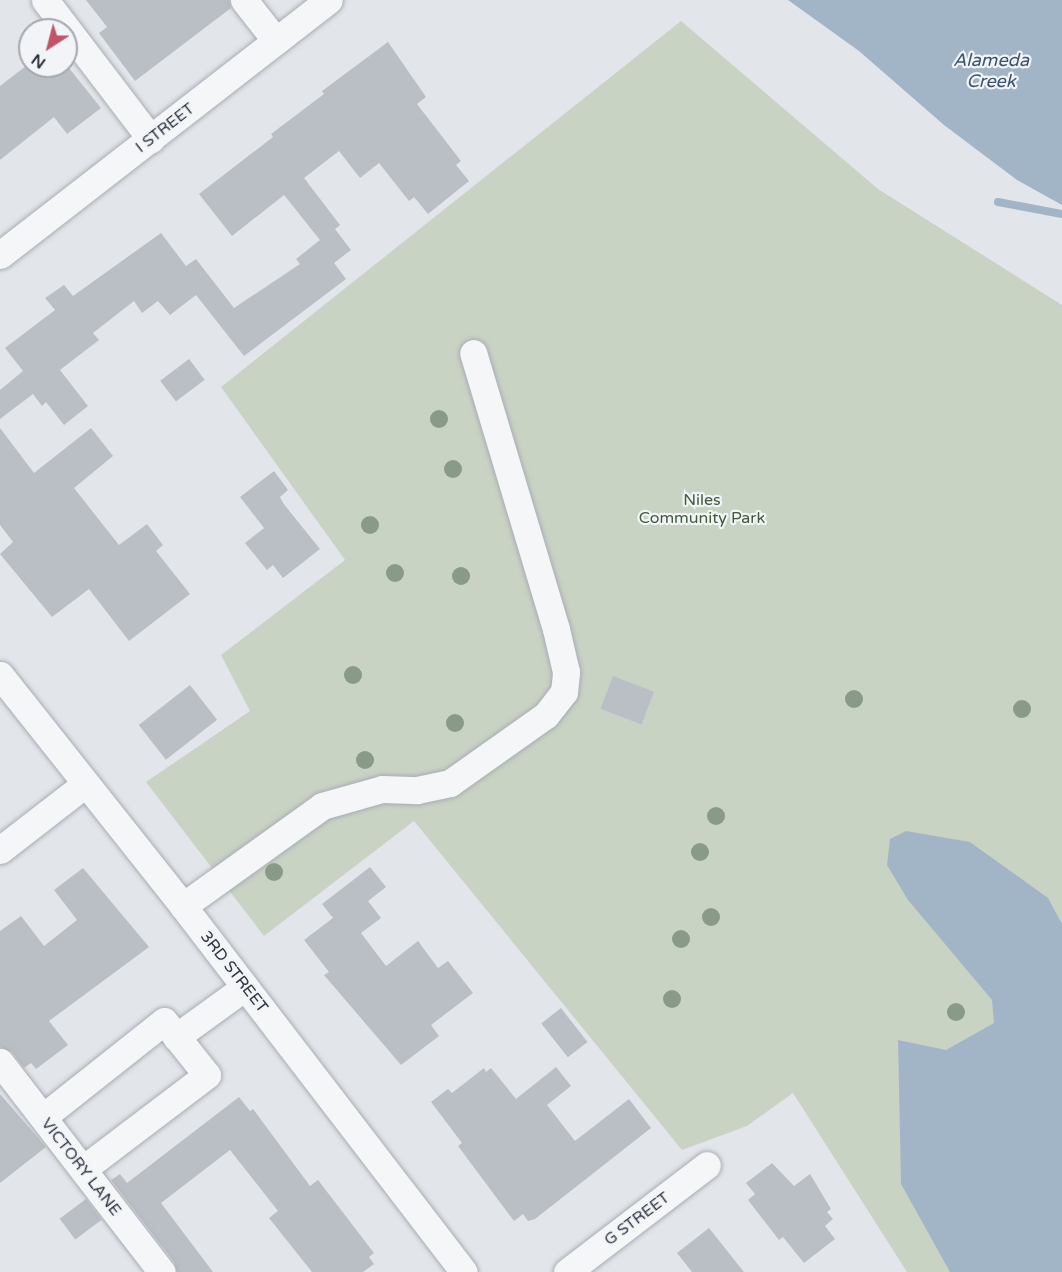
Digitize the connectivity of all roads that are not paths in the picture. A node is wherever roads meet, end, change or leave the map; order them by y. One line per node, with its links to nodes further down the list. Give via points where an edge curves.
1 (45, 0): 5 (street)
2 (244, 0): 4 (street)
3 (329, 0): 4 (street, I STREET)
4 (276, 41): 5 (street, I STREET)
5 (151, 139): 6 (street, I STREET)
6 (0, 255)
7 (473, 353): 11 (street, via 556,629 566,672 564,692 546,714 450,783 417,790 382,789 322,806)
8 (0, 675): 9 (street, 3RD STREET)
9 (85, 784): 10 (street); 11 (street, 3RD STREET)
10 (0, 850)
11 (183, 906): 12 (street, 3RD STREET)
12 (246, 987): 13 (street); 19 (street, 3RD STREET)
13 (177, 1037): 15 (street, via 164,1021); 17 (street, via 207,1075)
14 (0, 1062): 15 (street, VICTORY LANE)
15 (43, 1117): 17 (street, VICTORY LANE)
16 (707, 1165): 20 (street, G STREET)
17 (83, 1169): 18 (street, VICTORY LANE)
18 (162, 1272)
19 (464, 1272)
20 (567, 1272)

